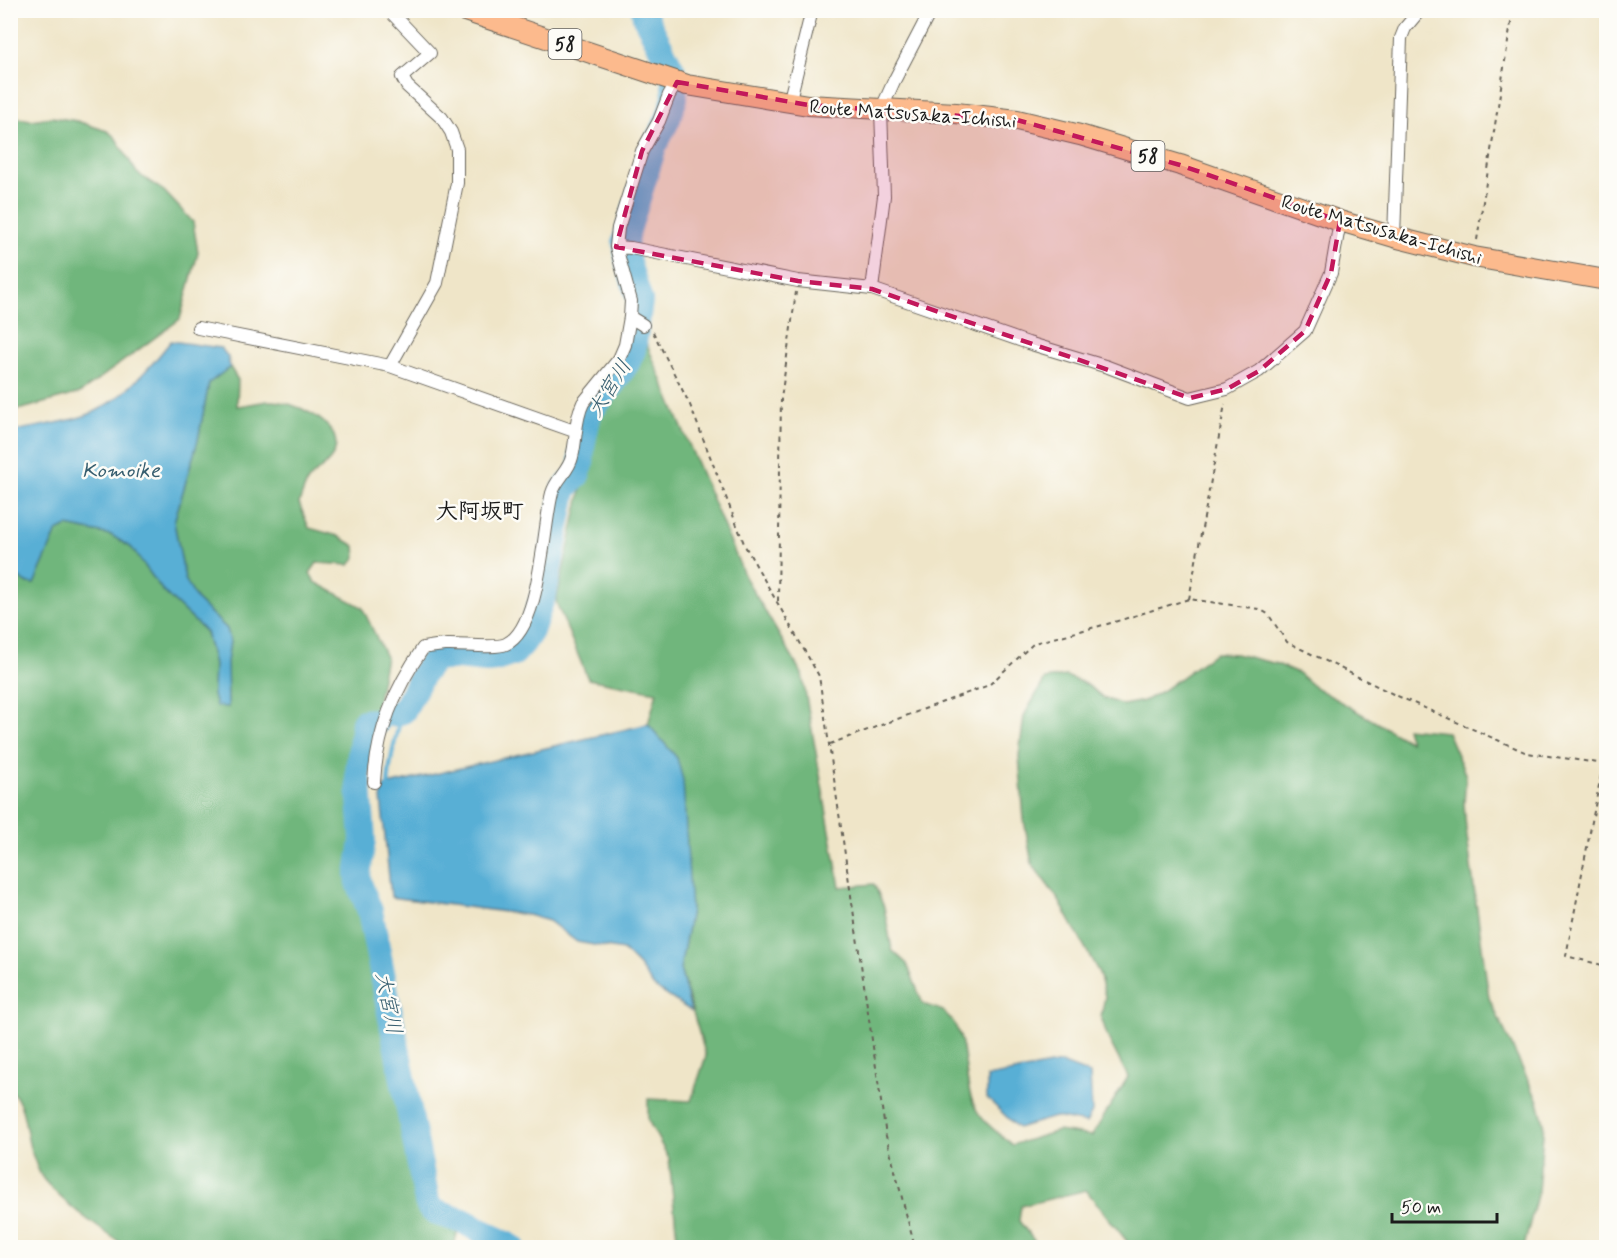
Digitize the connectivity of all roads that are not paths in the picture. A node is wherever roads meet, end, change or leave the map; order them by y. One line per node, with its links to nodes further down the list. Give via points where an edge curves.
1 (389, 10): 17 (street, via 430,53 402,77 442,118 457,149 457,183 437,283)
2 (462, 10): 6 (main road, Route Matsusaka-Ichishi / 58)
3 (812, 10): 7 (street)
4 (931, 10): 8 (street)
5 (1420, 10): 10 (street, via 1401,38)
6 (673, 84): 7 (main road, Route Matsusaka-Ichishi / 58); 11 (street, via 642,152 618,228)
7 (789, 102): 8 (main road, Route Matsusaka-Ichishi / 58)
8 (880, 110): 9 (main road, Route Matsusaka-Ichishi / 58, via 1017,120 1080,135); 13 (street, via 884,196)
9 (1340, 221): 10 (main road, Route Matsusaka-Ichishi / 58); 13 (street, via 1331,273 1305,331 1259,371 1227,389 1190,398)
10 (1394, 237): 12 (main road, Route Matsusaka-Ichishi / 58, via 1474,258)
11 (616, 247): 13 (street, via 798,281); 14 (street, via 631,301)
12 (1606, 280)
13 (872, 289)
14 (631, 317): 15 (street); 18 (street, via 619,359 583,403)
15 (643, 325)
16 (198, 328): 17 (street)
17 (390, 366): 18 (street)
18 (574, 431): 19 (street, via 573,457 553,490 540,572 526,619 506,644 423,648 387,712)
19 (374, 782)

